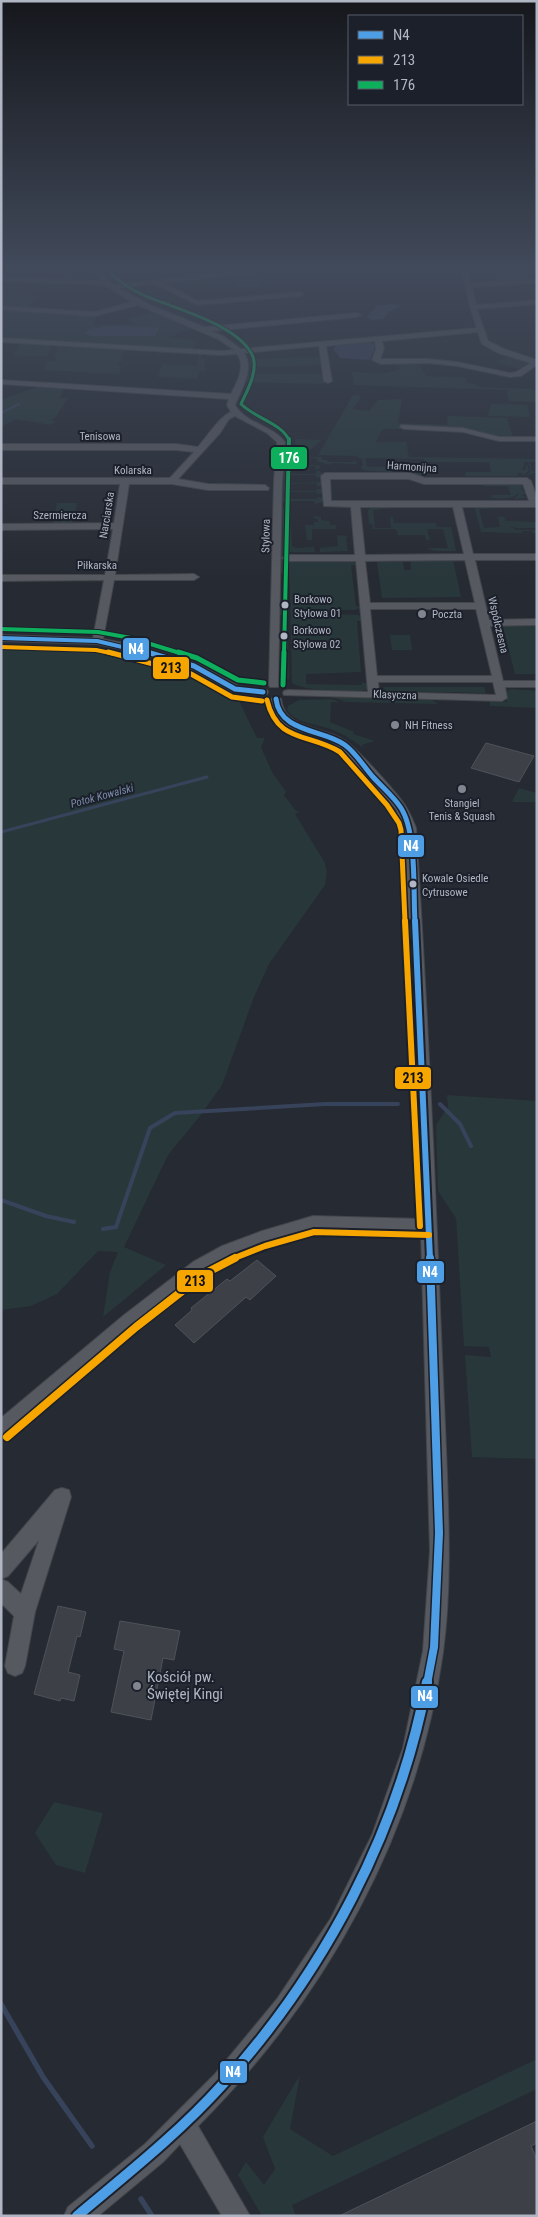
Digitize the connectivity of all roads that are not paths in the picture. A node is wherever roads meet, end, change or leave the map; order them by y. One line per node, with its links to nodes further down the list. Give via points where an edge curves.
1 (242, 373): 7 (street)
2 (327, 373): 5 (street)
3 (503, 373): 4 (street)
4 (519, 373)
5 (328, 381)
6 (1, 382): 7 (street)
7 (234, 397): 8 (street, via 231,405)
8 (236, 413): 12 (street, via 226,417); 38 (street, Stylowa, via 274,434 282,447 278,482)
9 (404, 427): 10 (street)
10 (537, 439)
11 (1, 447): 12 (street, Tenisowa, via 176,447)
12 (198, 450): 15 (street)
13 (1, 481): 14 (street, Kolarska)
14 (125, 481): 15 (street, Kolarska); 20 (street, Narciarska)
15 (172, 481): 16 (street, Kolarska, via 208,487)
16 (265, 488)
17 (457, 504): 18 (street); 19 (street); 22 (street, Współczesna)
18 (535, 504): 19 (street, Harmonijna, via 527,481 424,481 410,476 324,476 327,504)
19 (355, 505): 25 (street)
20 (118, 526): 21 (street, Szermiercza); 26 (street, Narciarska)
21 (1, 527)
22 (470, 557): 23 (street); 25 (street); 30 (street, Współczesna)
23 (537, 557)
24 (287, 558): 25 (street)
25 (360, 558): 29 (street)
26 (109, 577): 27 (street, Piłkarska); 28 (street, Piłkarska); 34 (street, Narciarska)
27 (194, 577)
28 (1, 578)
29 (366, 606): 30 (street); 35 (street)
30 (480, 606): 32 (street, Współczesna)
31 (537, 622): 32 (street)
32 (485, 623): 36 (street, Współczesna)
33 (1, 638): 34 (street)
34 (97, 641): 38 (street, via 180,660 235,690 263,692 266,697)
35 (373, 679): 36 (street); 39 (street)
36 (498, 681): 37 (street); 40 (street, Współczesna)
37 (537, 684)
38 (279, 693): 39 (street, Klasyczna); 41 (street, via 276,708 279,715 288,722 324,734 346,746 401,808 410,828)
39 (374, 694): 40 (street, Klasyczna)
40 (502, 698)
41 (429, 1226): 42 (street, via 313,1223 228,1251 198,1267 130,1320); 47 (street, via 440,1582 433,1657 408,1764 388,1824 342,1923 272,2028)
42 (1, 1430)
43 (1, 1569): 45 (street, via 62,1497)
44 (1, 1588): 45 (street)
45 (25, 1612): 46 (street)
46 (15, 1666)
47 (184, 2126): 48 (street); 49 (street)
48 (77, 2216)
49 (237, 2216)

